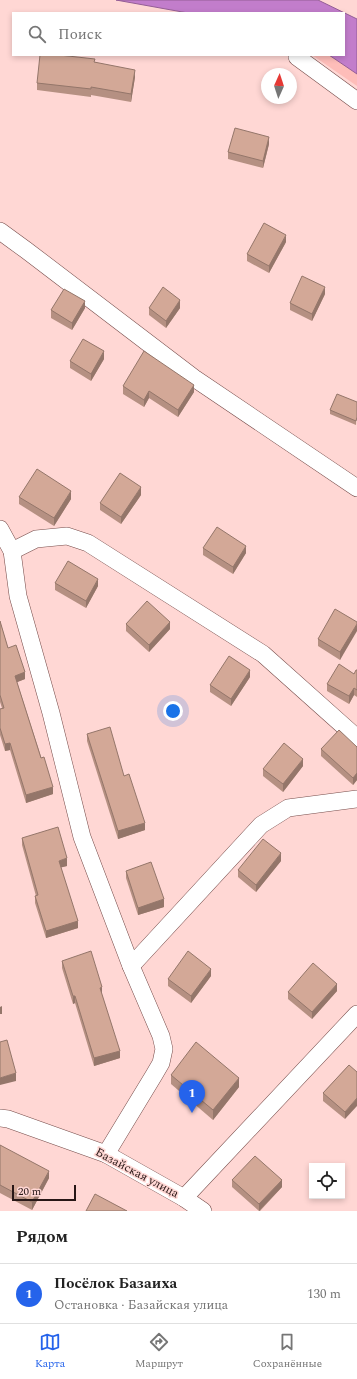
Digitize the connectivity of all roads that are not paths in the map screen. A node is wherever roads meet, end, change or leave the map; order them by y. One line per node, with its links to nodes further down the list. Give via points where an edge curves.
1 (297, 57): 2 (street)
2 (357, 101)
3 (0, 231): 4 (street, via 194,378)
4 (357, 488)
5 (0, 529): 6 (street)
6 (12, 551): 7 (street, via 36,539 67,536 88,543 263,654); 9 (street, via 18,596 82,837)
7 (357, 738)
8 (357, 799): 9 (street, via 288,808 260,825)
9 (131, 966): 12 (street, via 161,1036 164,1049 161,1063)
10 (357, 1014): 13 (street)
11 (0, 1118): 12 (street, Базайская улица)
12 (106, 1154): 13 (street, Базайская улица)
13 (184, 1198): 14 (street, Базайская улица)
14 (203, 1211)

